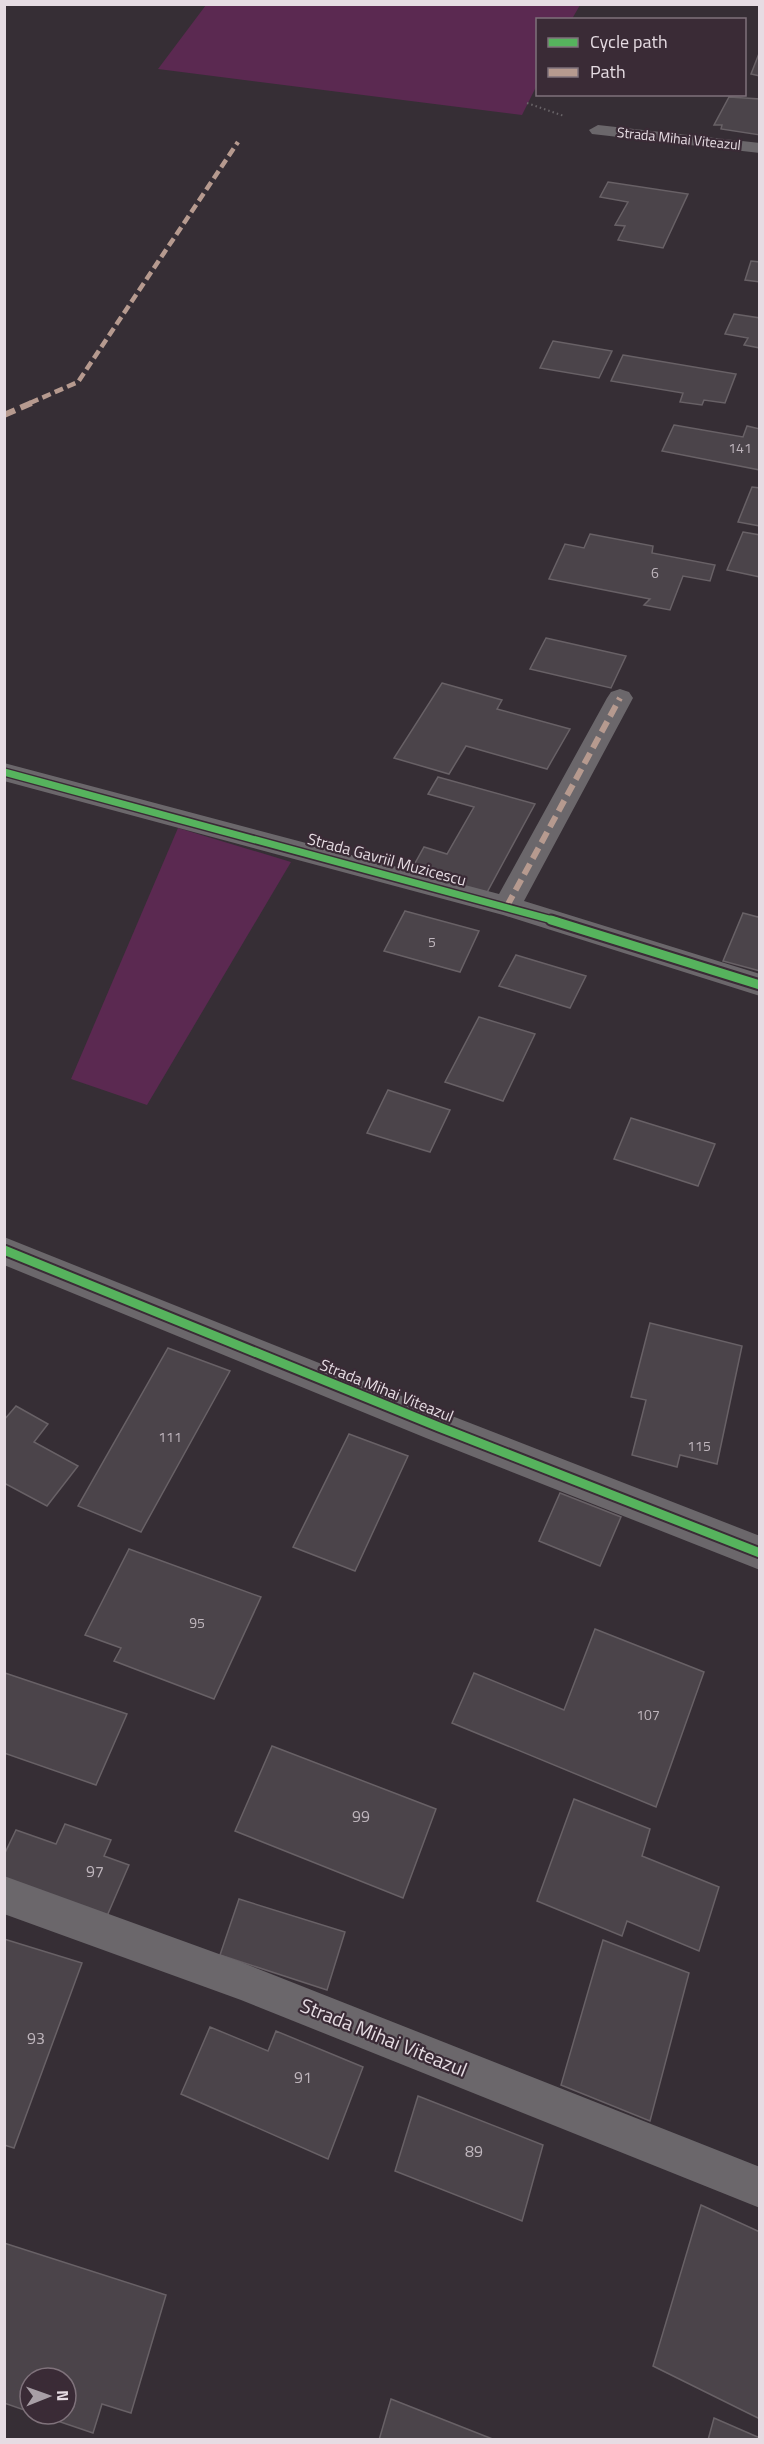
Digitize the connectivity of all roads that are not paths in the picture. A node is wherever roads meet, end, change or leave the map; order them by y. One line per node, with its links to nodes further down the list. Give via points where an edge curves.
1 (598, 130): 2 (lane, Strada Mihai Viteazul)
2 (759, 148)
3 (620, 698): 5 (street)
4 (4, 772): 5 (street, Strada Gavriil Muzicescu)
5 (507, 906): 6 (street, Strada Gavriil Muzicescu)
6 (759, 985)
7 (4, 1250): 8 (street, Strada Mihai Viteazul)
8 (759, 1553)
9 (4, 1895): 10 (lane, Strada Mihai Viteazul, via 241,1981)
10 (759, 2188)

